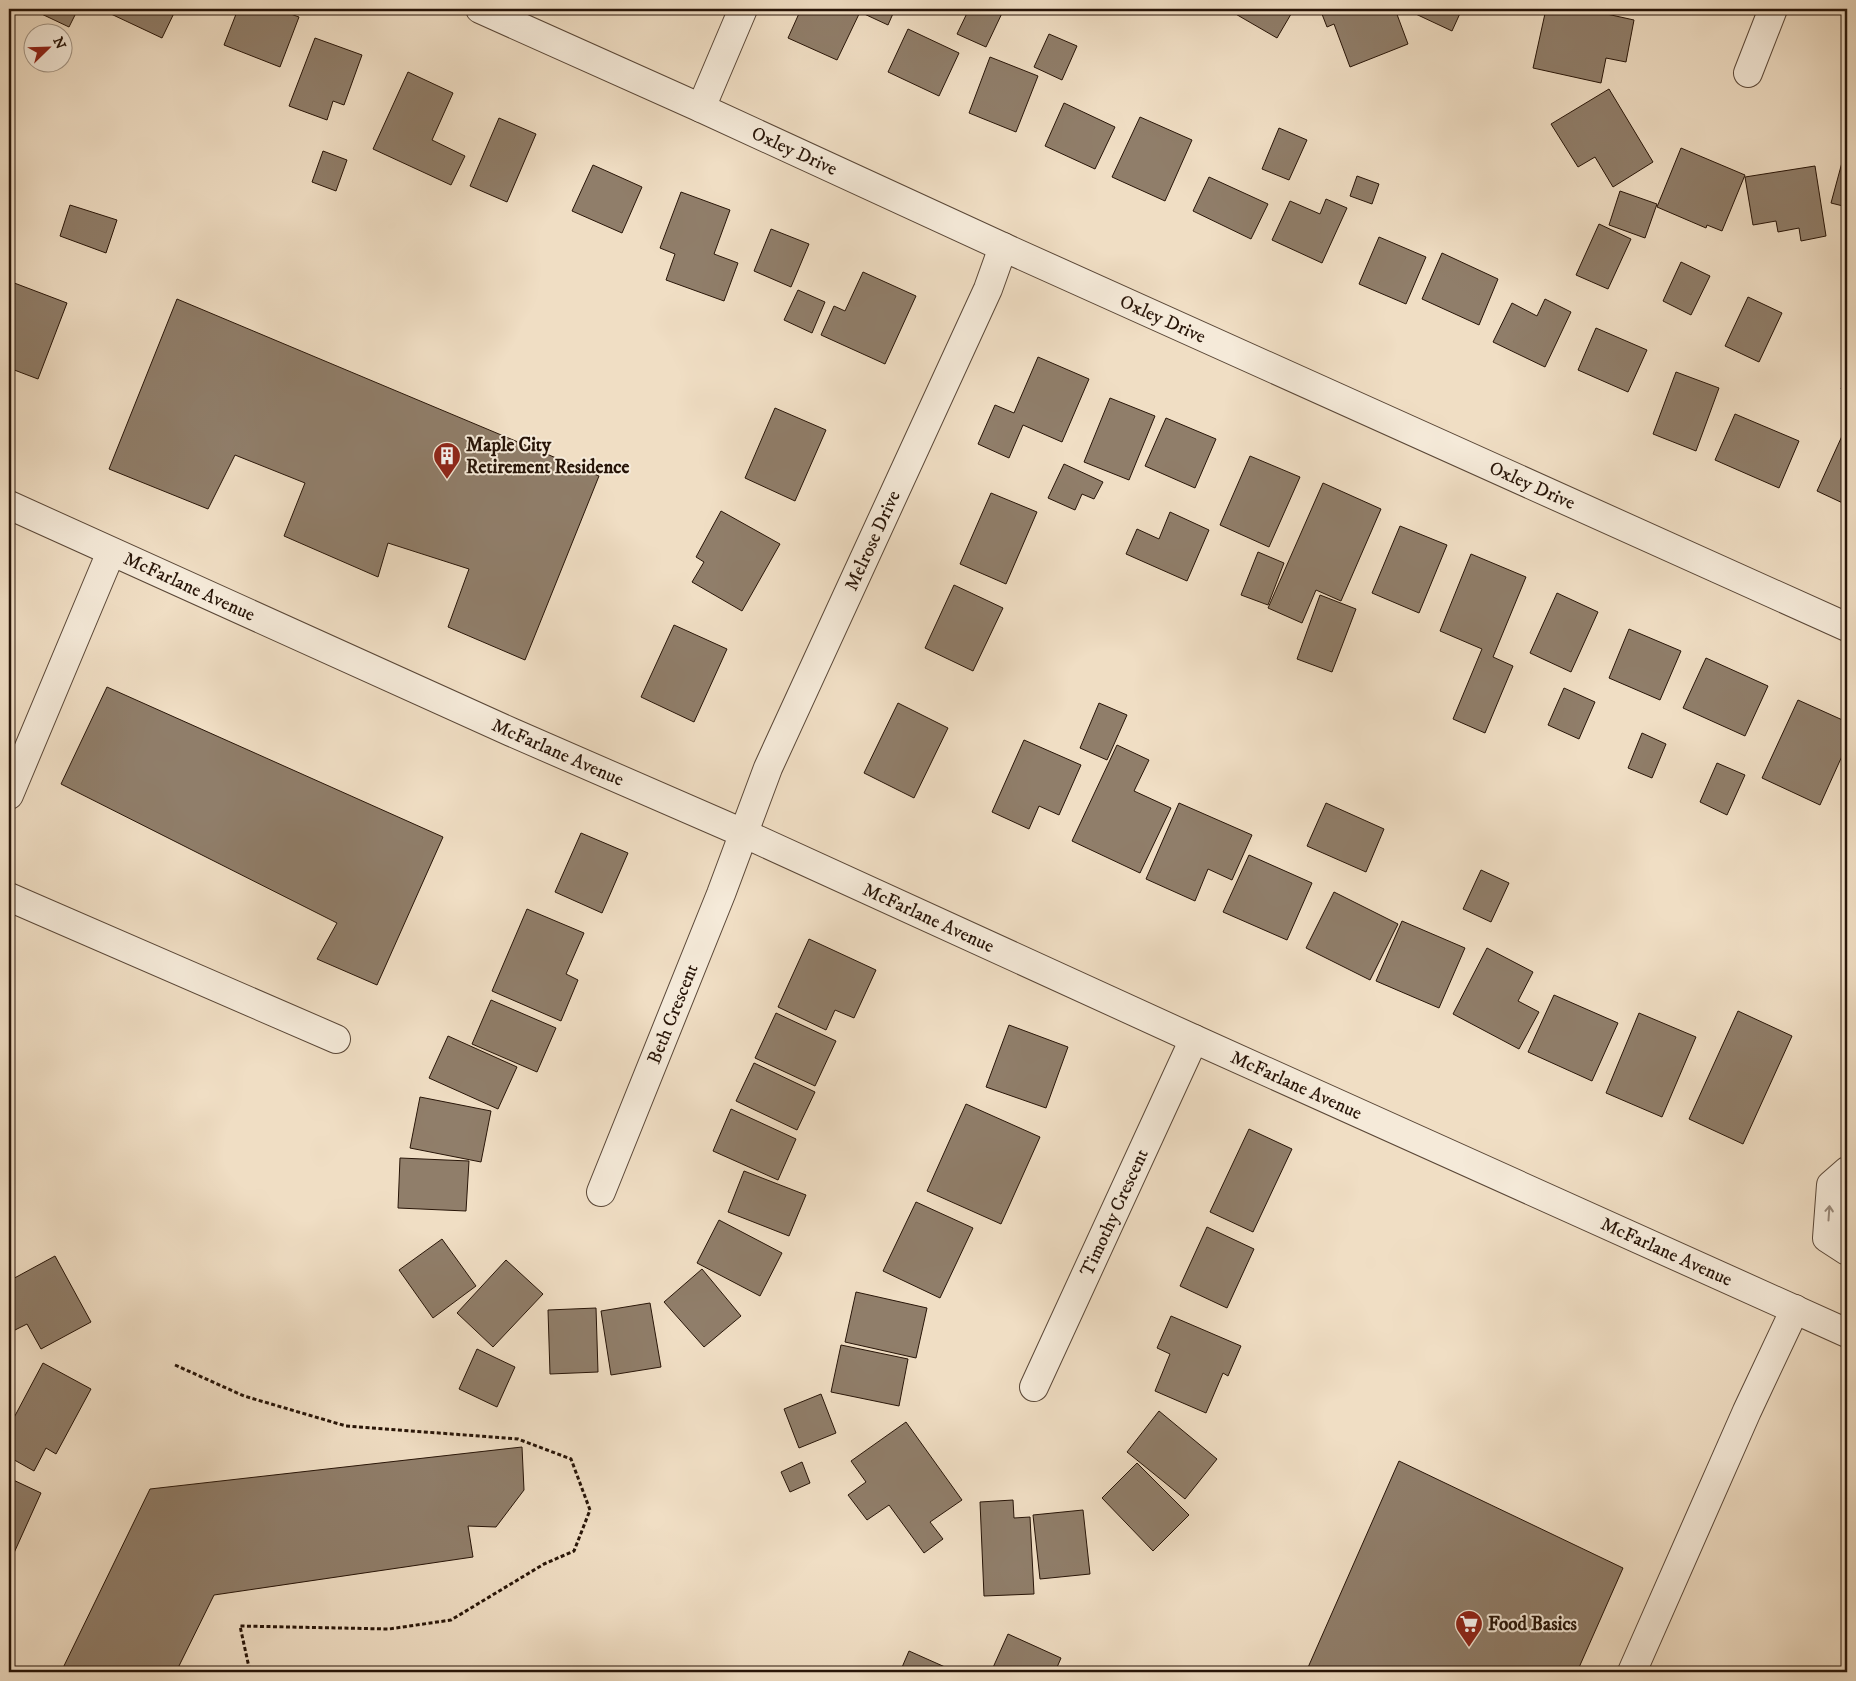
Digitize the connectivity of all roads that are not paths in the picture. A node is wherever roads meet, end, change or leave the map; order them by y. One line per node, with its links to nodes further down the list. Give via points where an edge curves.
1 (480, 9): 5 (street, Oxley Drive)
2 (743, 9): 5 (street)
3 (1773, 9): 4 (street)
4 (1748, 73)
5 (701, 108): 6 (street, Oxley Drive)
6 (1003, 247): 9 (street, Oxley Drive); 11 (street, Melrose Drive, via 988,289 768,768)
7 (9, 505): 8 (street, McFarlane Avenue)
8 (111, 552): 10 (street); 11 (street, McFarlane Avenue)
9 (1847, 627)
10 (9, 795)
11 (743, 834): 14 (street, McFarlane Avenue); 16 (street, Beth Crescent)
12 (9, 897): 13 (street)
13 (336, 1039)
14 (1194, 1039): 18 (street, McFarlane Avenue); 20 (street, Timothy Crescent)
15 (1847, 1171): 17 (street, one-way to 15, via 1828,1238 1831,1185)
16 (601, 1192)
17 (1847, 1251)
18 (1794, 1309): 19 (street, McFarlane Avenue); 21 (street)
19 (1847, 1333)
20 (1034, 1387)
21 (1632, 1672)

